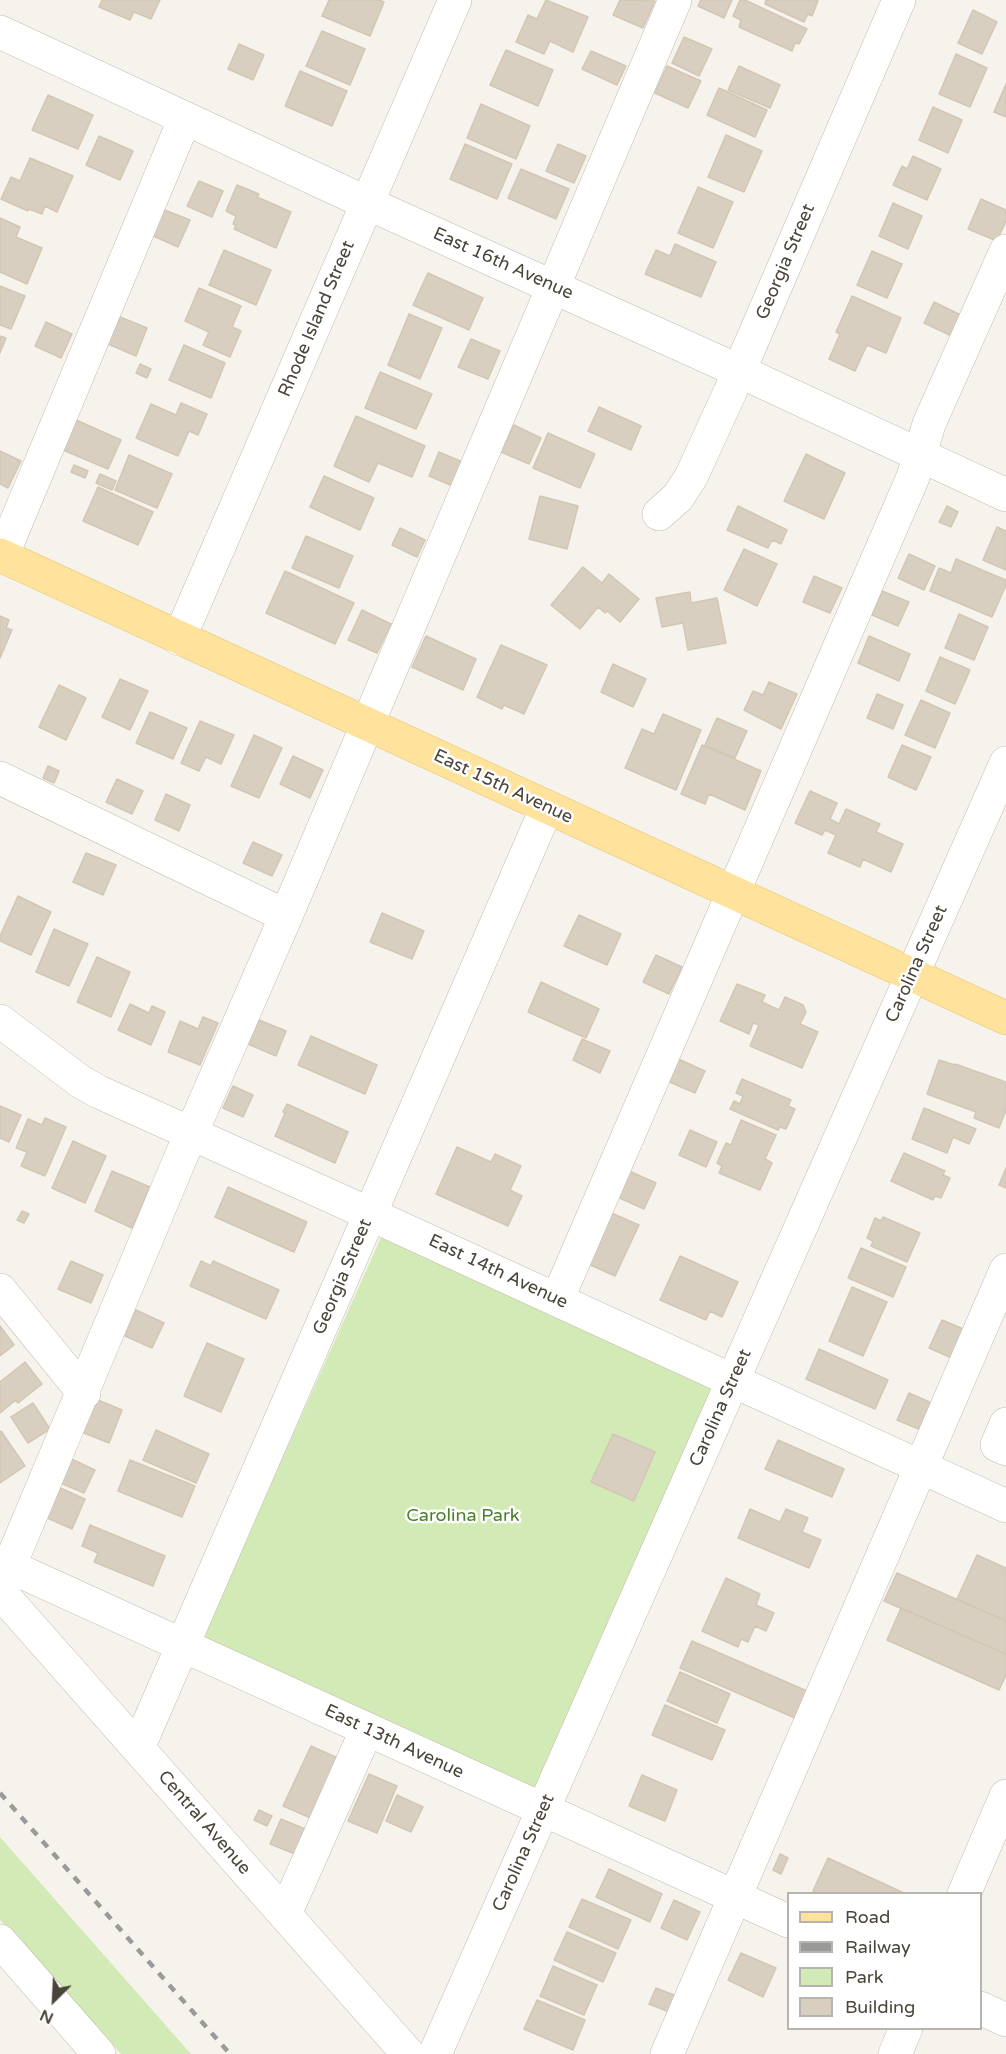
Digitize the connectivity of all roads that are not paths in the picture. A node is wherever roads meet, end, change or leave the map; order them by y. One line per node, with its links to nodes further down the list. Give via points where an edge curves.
1 (455, 0): 6 (street, Rhode Island Street)
2 (675, 0): 8 (street)
3 (899, 0): 9 (street, Georgia Street)
4 (1, 35): 5 (street, East 16th Avenue)
5 (185, 118): 6 (street, East 16th Avenue); 13 (street)
6 (367, 203): 8 (street, East 16th Avenue); 14 (street, Rhode Island Street)
7 (1006, 251): 10 (street, via 929,424)
8 (552, 287): 9 (street, East 16th Avenue); 15 (street)
9 (739, 371): 10 (street, East 16th Avenue); 12 (street, Georgia Street, via 688,483)
10 (920, 454): 11 (street, East 16th Avenue); 19 (street)
11 (1006, 495)
12 (659, 514)
13 (1, 556): 14 (main road, East 15th Avenue)
14 (179, 639): 15 (main road, East 15th Avenue)
15 (366, 724): 18 (main road, East 15th Avenue); 20 (street)
16 (1006, 763): 21 (street, Carolina Street)
17 (0, 778): 20 (street)
18 (547, 807): 19 (main road, East 15th Avenue); 25 (street, Georgia Street)
19 (733, 892): 21 (main road, East 15th Avenue); 28 (street)
20 (286, 916): 24 (street)
21 (913, 974): 22 (main road, East 15th Avenue); 29 (street, Carolina Street)
22 (1006, 1018)
23 (0, 1021): 24 (street, East 14th Avenue, via 81,1082)
24 (192, 1133): 25 (street, East 14th Avenue); 30 (street)
25 (370, 1214): 28 (street, East 14th Avenue); 36 (street, Georgia Street)
26 (1006, 1270): 33 (street)
27 (0, 1290): 30 (street)
28 (557, 1300): 29 (street, East 14th Avenue)
29 (733, 1380): 33 (street, East 14th Avenue); 40 (street, Carolina Street)
30 (84, 1393): 35 (street)
31 (1006, 1424): 32 (street, via 997,1445)
32 (1006, 1449)
33 (921, 1466): 34 (street, East 14th Avenue); 42 (street)
34 (1006, 1506)
35 (3, 1574): 36 (street, East 13th Avenue); 38 (street, Central Avenue)
36 (183, 1645): 37 (street, East 13th Avenue); 38 (street, Georgia Street)
37 (367, 1729): 40 (street, East 13th Avenue); 43 (street)
38 (138, 1748): 43 (street, Central Avenue)
39 (1006, 1796): 41 (street)
40 (543, 1810): 42 (street, East 13th Avenue); 51 (street, Carolina Street)
41 (964, 1892)
42 (735, 1897): 44 (street, East 13th Avenue); 52 (street)
43 (285, 1914): 50 (street, Central Avenue)
44 (787, 1920)
45 (0, 1941): 49 (street)
46 (982, 2008): 47 (street)
47 (1006, 2020)
48 (905, 2030): 53 (street)
49 (99, 2054)
50 (408, 2054)
51 (435, 2054)
52 (667, 2054)
53 (895, 2054)

